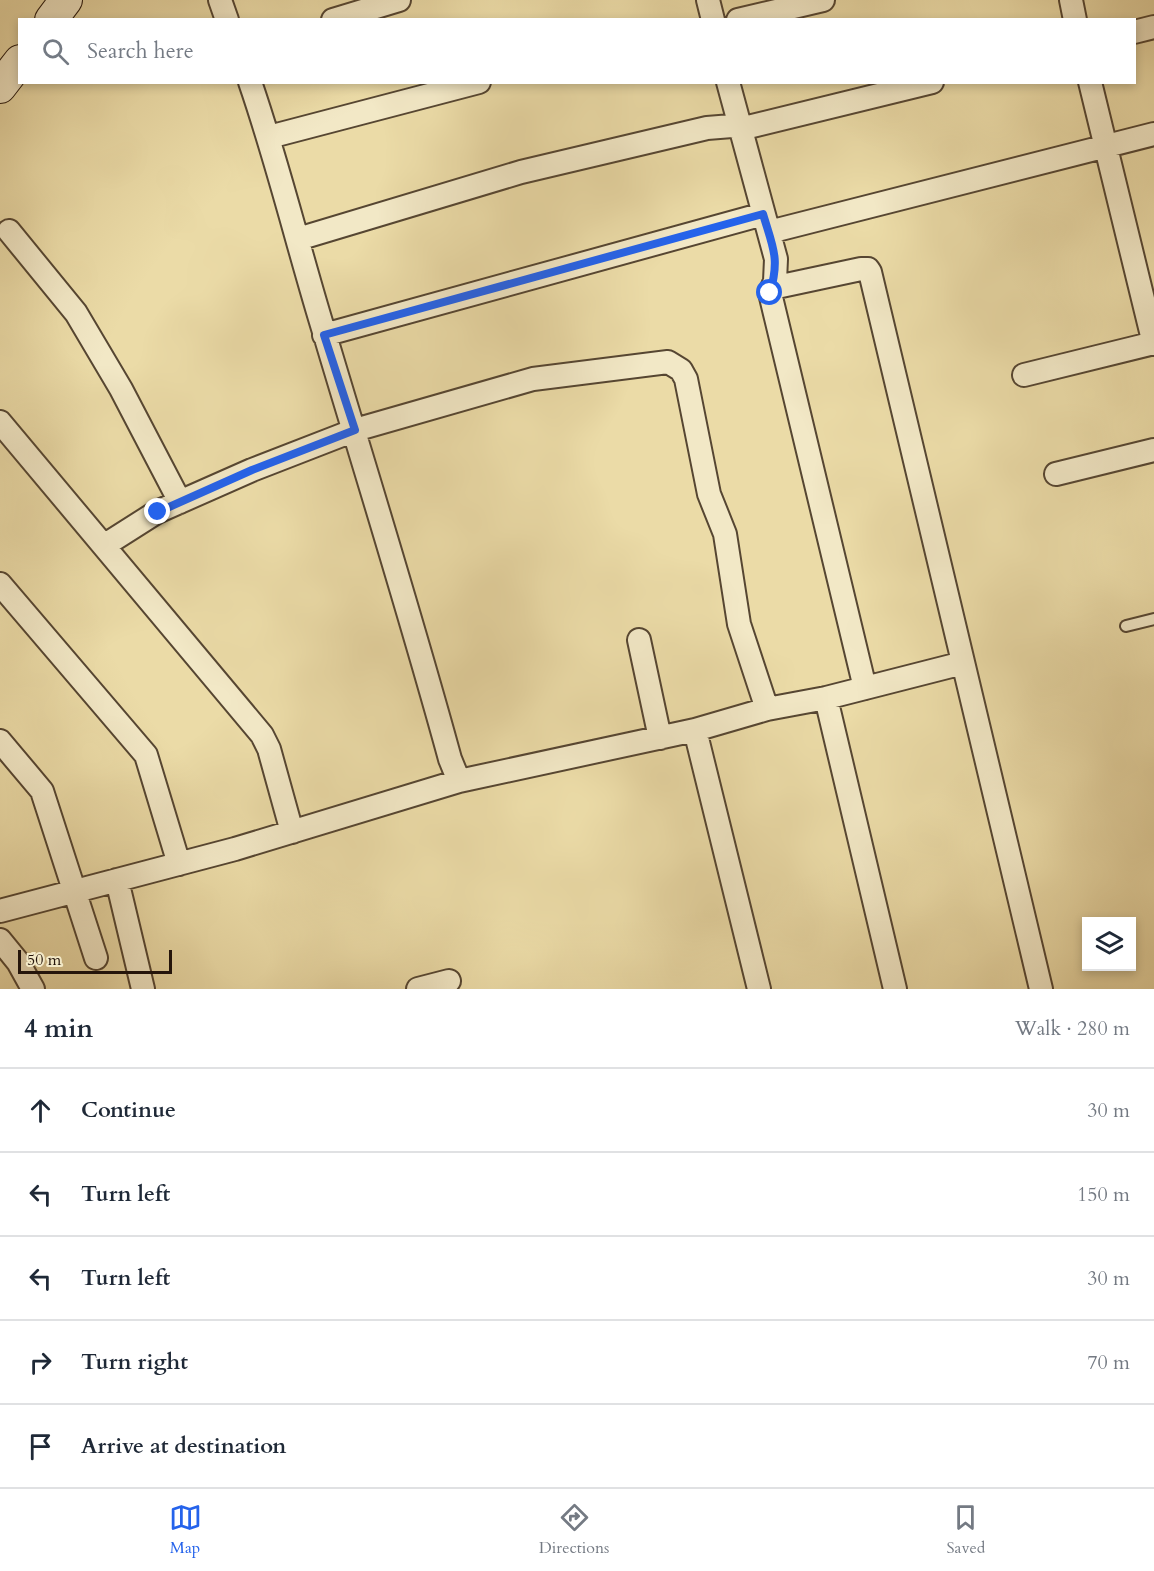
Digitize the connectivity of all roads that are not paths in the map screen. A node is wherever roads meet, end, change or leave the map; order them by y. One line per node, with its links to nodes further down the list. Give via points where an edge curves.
1 (66, 0): 7 (street)
2 (220, 0): 8 (street)
3 (399, 0): 9 (street)
4 (708, 0): 10 (street)
5 (823, 0): 11 (street)
6 (1071, 0): 12 (street)
7 (52, 18)
8 (226, 18)
9 (340, 18)
10 (712, 18)
11 (746, 18)
12 (1075, 18)
13 (1154, 27): 14 (street)
14 (1136, 32)
15 (18, 64): 21 (street)
16 (251, 84): 24 (street)
17 (471, 84): 24 (street)
18 (729, 84): 22 (street)
19 (924, 84): 22 (street)
20 (1090, 84): 25 (street)
21 (0, 87)
22 (740, 129): 26 (street); 28 (street, via 707,128 521,172)
23 (1154, 134): 25 (street)
24 (269, 137): 28 (street)
25 (1106, 146): 26 (street); 31 (street)
26 (766, 223): 29 (street, via 777,270); 30 (street)
27 (9, 231): 37 (street, via 76,313)
28 (298, 239): 30 (street)
29 (772, 288): 43 (street, via 866,268 870,272); 44 (street, via 770,293)
30 (324, 335): 34 (street)
31 (1154, 343): 32 (street)
32 (1024, 375)
33 (0, 422): 38 (street)
34 (355, 430): 37 (street); 46 (street, via 533,379 674,364 686,379 709,494 725,534 739,624); 50 (street)
35 (1154, 450): 36 (street)
36 (1056, 474)
37 (180, 502): 38 (street)
38 (105, 545): 51 (street, via 262,735)
39 (0, 584): 52 (street, via 146,755)
40 (1154, 619): 41 (lane)
41 (1126, 626)
42 (639, 640): 48 (street)
43 (963, 663): 44 (street); 64 (street)
44 (865, 688): 45 (street)
45 (826, 698): 46 (street); 63 (street)
46 (767, 709): 47 (street)
47 (695, 730): 48 (street); 62 (street)
48 (660, 738): 50 (street)
49 (0, 741): 54 (street, via 42,791)
50 (459, 781): 51 (street)
51 (292, 832): 52 (street)
52 (179, 864): 53 (street)
53 (117, 880): 54 (street); 60 (street)
54 (76, 891): 55 (street); 57 (street)
55 (0, 911)
56 (0, 940): 59 (street)
57 (96, 958)
58 (449, 981): 61 (street)
59 (33, 989)
60 (143, 989)
61 (418, 989)
62 (759, 989)
63 (895, 989)
64 (1041, 989)

